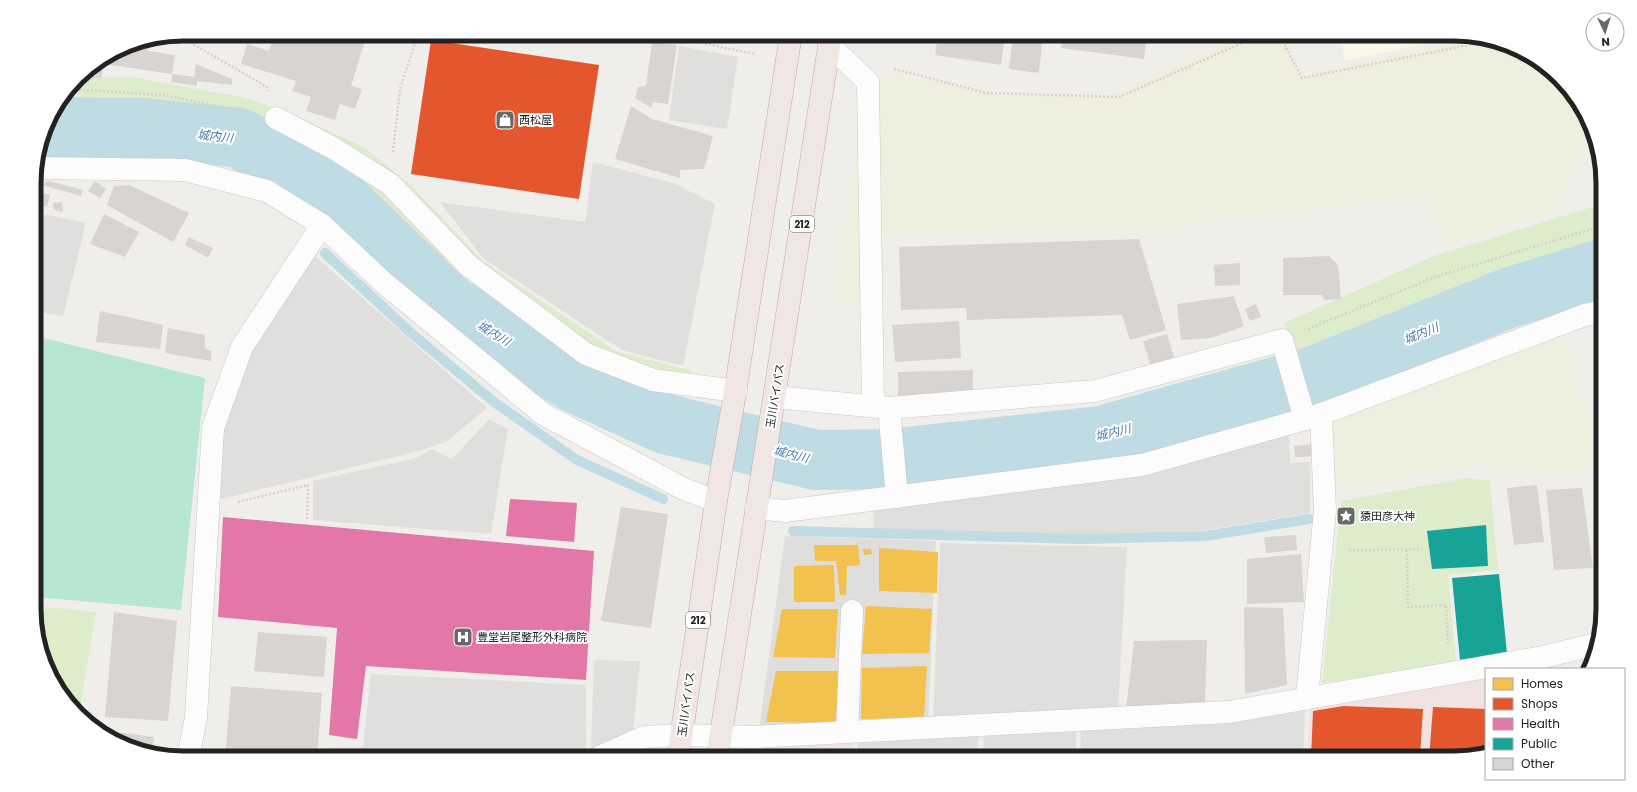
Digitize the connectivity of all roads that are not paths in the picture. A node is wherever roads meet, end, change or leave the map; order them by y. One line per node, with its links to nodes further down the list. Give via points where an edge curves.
1 (790, 41): 8 (highway, 玉川バイパス / 212)
2 (830, 41): 9 (highway, 玉川バイパス / 212)
3 (832, 41): 10 (street, via 868,82)
4 (276, 118): 8 (street, via 333,148 390,184 469,266 586,354 653,380)
5 (42, 168): 6 (street, via 185,170 267,191)
6 (322, 225): 12 (street, via 384,283 543,414 684,489); 24 (street, via 242,347 213,428 196,717)
7 (1596, 312): 11 (street)
8 (735, 395): 12 (highway, 玉川バイパス / 212)
9 (774, 406): 10 (street); 14 (highway, 玉川バイパス / 212)
10 (881, 407): 11 (street, via 1095,391 1282,340); 13 (street)
11 (1313, 417): 13 (street, via 1142,465); 20 (street, via 1325,511)
12 (718, 492): 22 (highway, 玉川バイパス / 212)
13 (896, 497): 14 (street, via 785,511)
14 (758, 499): 23 (highway, 玉川バイパス / 212)
15 (852, 611): 21 (street)
16 (1591, 647): 17 (street)
17 (1563, 661): 18 (street)
18 (1496, 668)
19 (1485, 669): 20 (street)
20 (1307, 697): 21 (street, via 1229,712)
21 (847, 732): 23 (street, via 752,737)
22 (682, 735): 23 (street); 25 (street, via 644,738); 26 (highway, 玉川バイパス / 212)
23 (720, 736): 27 (highway, 玉川バイパス / 212)
24 (189, 751)
25 (613, 751)
26 (679, 751)
27 (718, 751)

